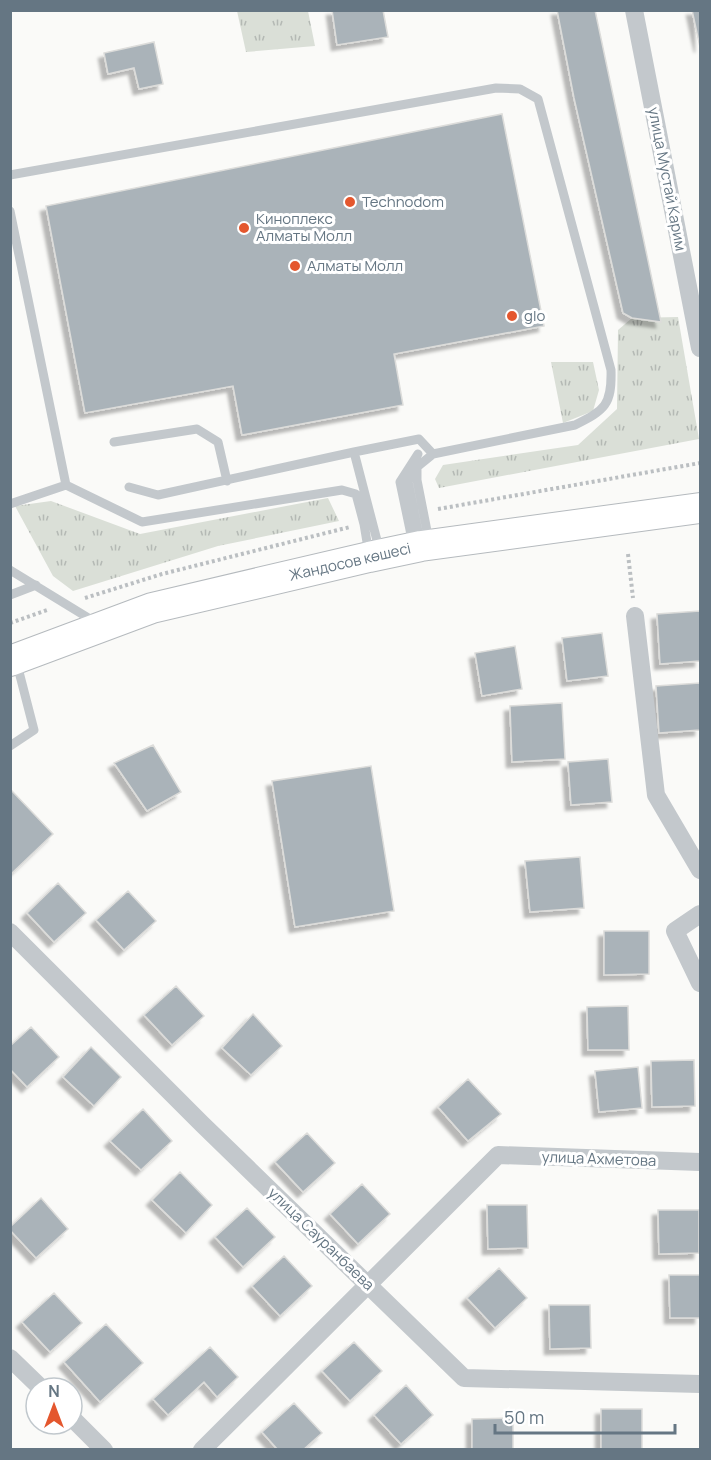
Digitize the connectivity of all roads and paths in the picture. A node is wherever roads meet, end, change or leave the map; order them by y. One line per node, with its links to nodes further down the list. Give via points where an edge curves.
1 (634, 10): 4 (street, улица Мустай Карим)
2 (10, 175): 9 (lane, via 496,88 520,89 538,99 611,370 612,390 604,406 575,425)
3 (10, 211): 12 (lane)
4 (696, 304): 5 (street, улица Мустай Карим)
5 (700, 348)
6 (114, 442): 11 (lane, via 197,429 218,442)
7 (354, 452): 9 (lane, via 419,439); 11 (lane); 19 (lane)
8 (418, 454): 17 (lane, via 400,482)
9 (433, 454): 17 (lane, via 408,481)
10 (700, 463): 16 (path)
11 (227, 481): 13 (lane, via 158,495)
12 (66, 485): 14 (lane); 19 (lane, via 142,522 342,489 356,494)
13 (129, 487)
14 (10, 504)
15 (700, 508): 17 (main road, Жандосов көшесі)
16 (432, 510)
17 (422, 546): 19 (main road, Жандосов көшесі)
18 (628, 554): 23 (path)
19 (375, 556): 24 (main road, Жандосов көшесі, via 152,608)
20 (10, 570): 21 (lane)
21 (36, 585): 22 (lane); 24 (lane)
22 (10, 595)
23 (635, 616): 27 (street, via 656,795)
24 (102, 627): 25 (main road, Жандосов көшесі)
25 (13, 660): 26 (lane, via 34,730)
26 (10, 746)
27 (700, 870)
28 (700, 914): 30 (street, via 675,931)
29 (10, 932): 32 (street, улица Сауранбаева)
30 (700, 983)
31 (700, 1162): 32 (street, улица Ахметова, via 498,1155)
32 (367, 1284): 35 (street, улица Сауранбаева, via 464,1378); 38 (street)
33 (10, 1358): 34 (street)
34 (29, 1376)
35 (700, 1384)
36 (84, 1430): 37 (street)
37 (104, 1449)
38 (202, 1449)

